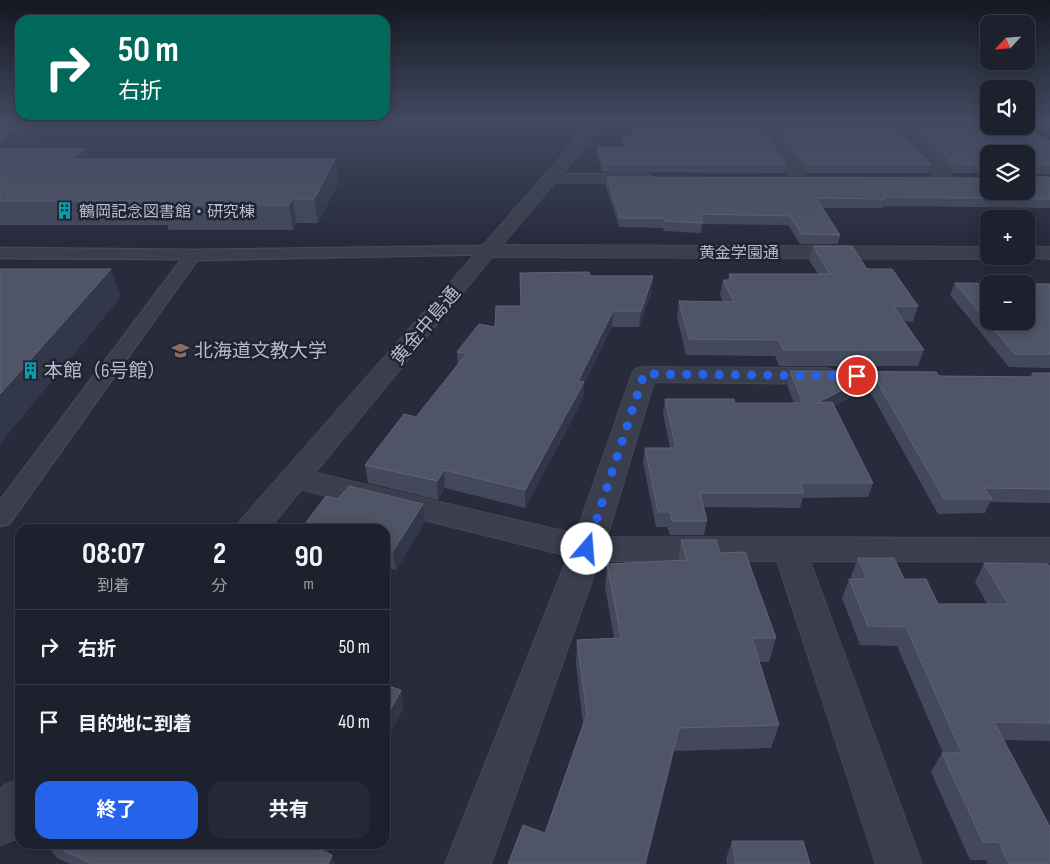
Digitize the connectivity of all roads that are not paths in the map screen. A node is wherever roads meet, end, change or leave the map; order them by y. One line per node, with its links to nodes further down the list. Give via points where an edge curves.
1 (566, 160): 4 (street, 黄金中島通)
2 (786, 160): 7 (street)
3 (933, 160): 9 (street, via 956,179)
4 (550, 179): 5 (street); 10 (street, 黄金中島通)
5 (660, 179)
6 (779, 179): 7 (street)
7 (799, 179): 8 (street)
8 (819, 179)
9 (928, 179)
10 (488, 251): 12 (street, 黄金学園通); 15 (lane); 17 (street, 黄金中島通)
11 (0, 253): 15 (lane)
12 (980, 253)
13 (1035, 253): 14 (street)
14 (1050, 253)
15 (193, 255): 18 (lane)
16 (852, 376): 20 (street, via 644,374)
17 (295, 478): 19 (street, 黄金中島通); 20 (street)
18 (0, 518)
19 (255, 524)
20 (587, 549): 21 (street); 25 (street)
21 (789, 549): 22 (street); 26 (street)
22 (1050, 550)
23 (15, 806): 24 (street)
24 (0, 823)
25 (468, 864)
26 (898, 864)

